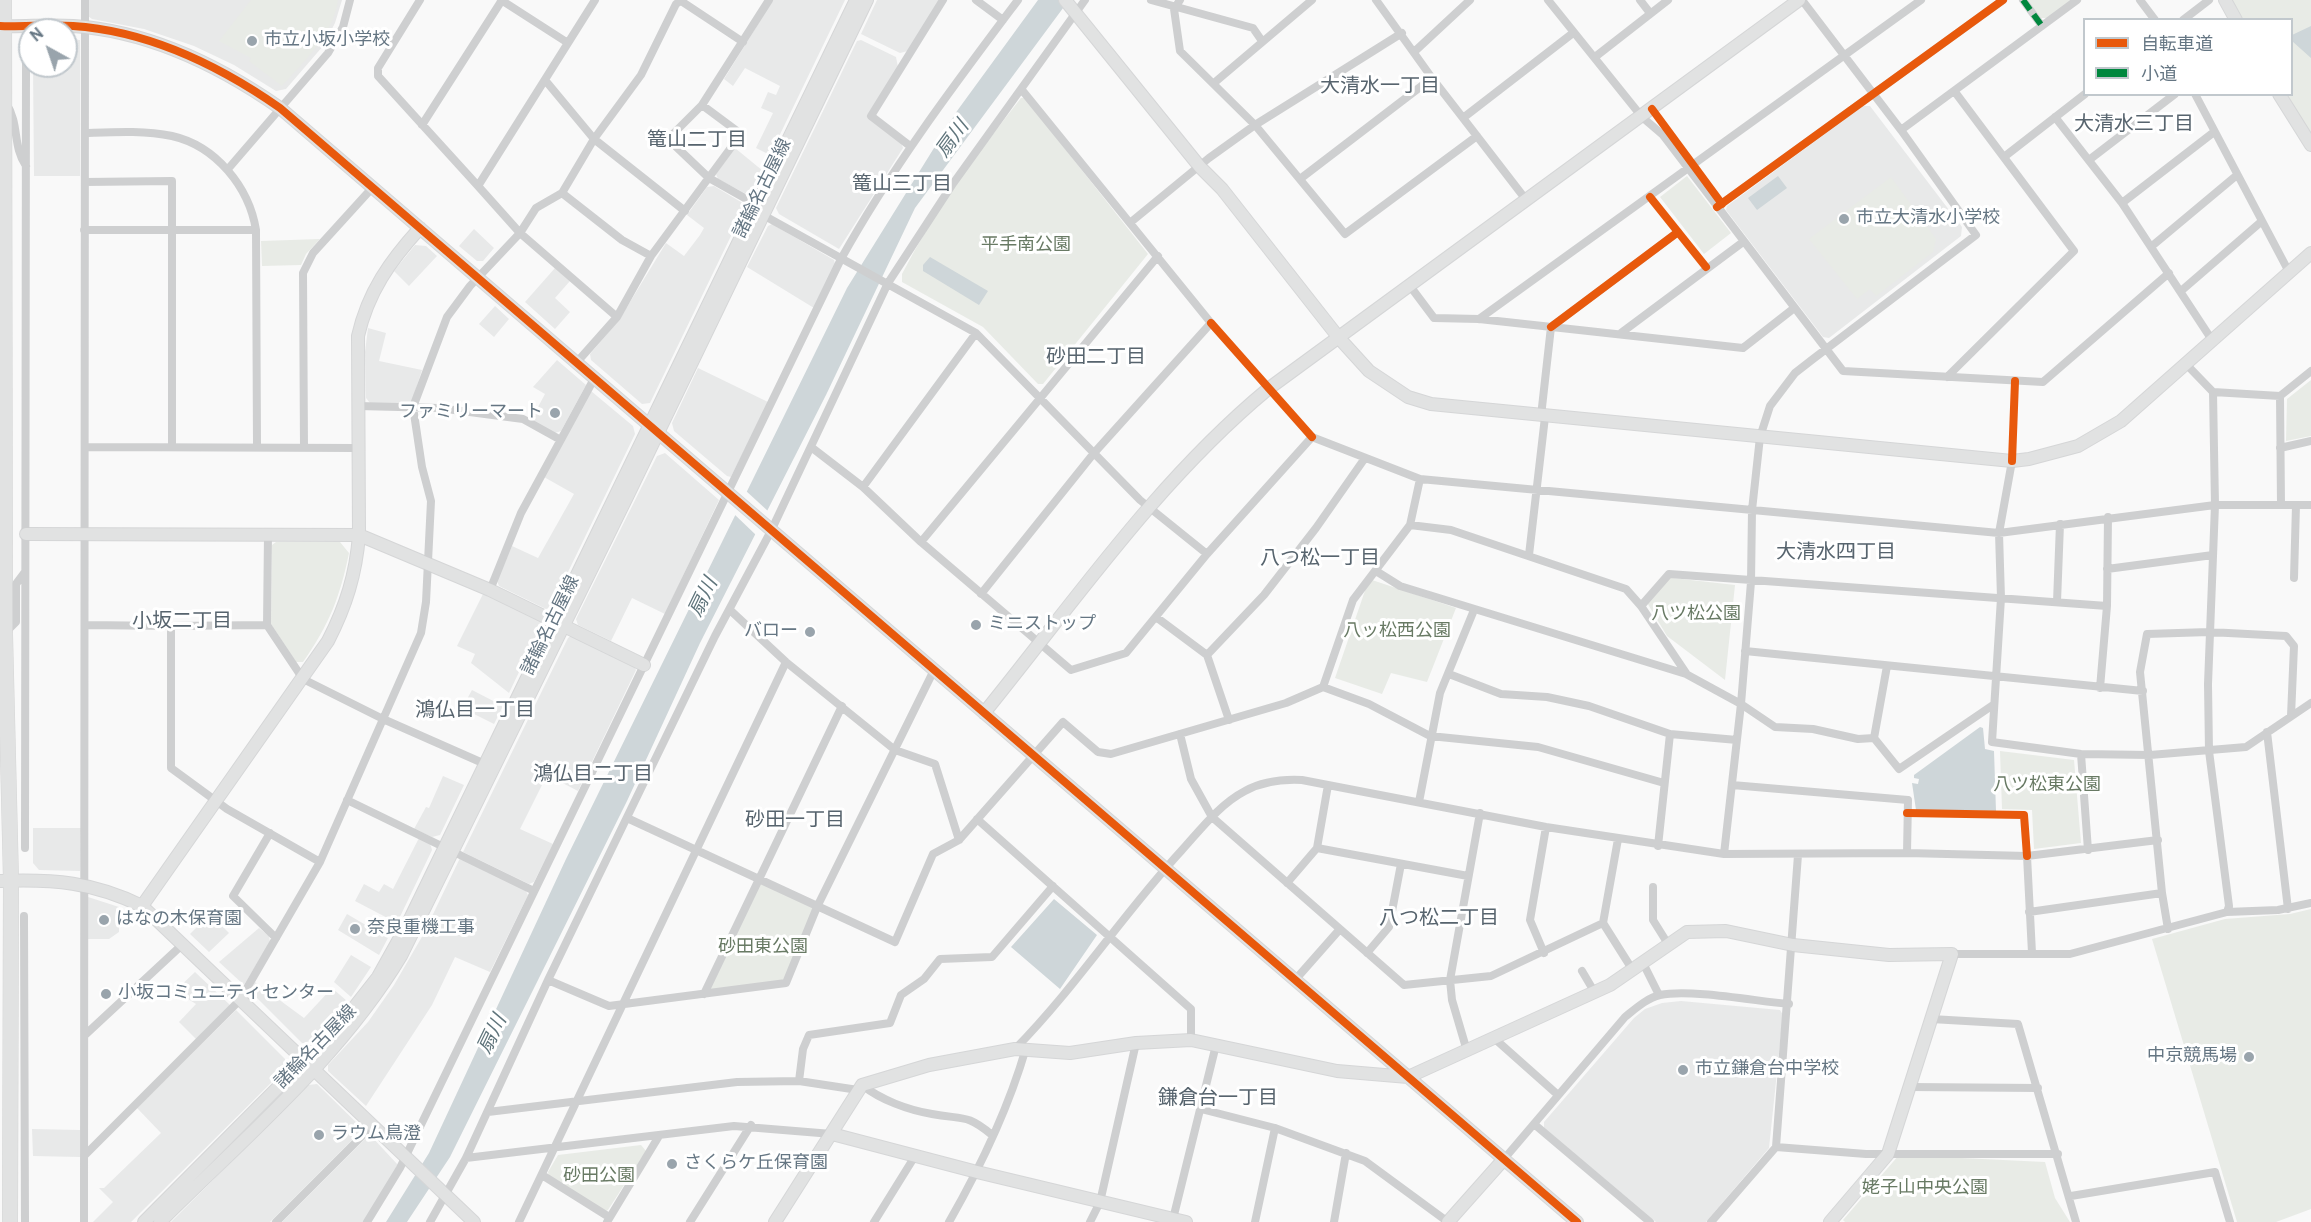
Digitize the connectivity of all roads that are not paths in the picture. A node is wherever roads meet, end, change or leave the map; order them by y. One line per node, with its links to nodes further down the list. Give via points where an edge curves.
1 (4, 0): 40 (highway)
2 (85, 0): 41 (street)
3 (350, 0): 63 (street, via 336,40)
4 (420, 0): 67 (street, via 378,68 378,76)
5 (501, 0): 46 (street); 67 (street)
6 (595, 0): 46 (street)
7 (681, 0): 45 (street); 73 (street, via 641,75)
8 (769, 0): 45 (street)
9 (856, 0): 92 (street, 諸輪名古屋線)
10 (867, 0): 92 (street, 諸輪名古屋線)
11 (943, 0): 75 (street, via 871,116)
12 (976, 0): 38 (street)
13 (1018, 0): 38 (street)
14 (1085, 0): 34 (street)
15 (1151, 0): 32 (street)
16 (1180, 0): 32 (street)
17 (1312, 0): 44 (street)
18 (1376, 0): 42 (street)
19 (1470, 0): 47 (street)
20 (1548, 0): 43 (street)
21 (1640, 0): 33 (street)
22 (1668, 0): 33 (street)
23 (1800, 0): 48 (street); 64 (street)
24 (1921, 0): 48 (street)
25 (2002, 0): 56 (street)
26 (2023, 0): 39 (street)
27 (2077, 0): 39 (street)
28 (2140, 0): 35 (street)
29 (2209, 0): 36 (street)
30 (2225, 0): 37 (street)
31 (1066, 1): 34 (street)
32 (1174, 9): 44 (street, via 1253,28); 53 (street, via 1180,51)
33 (1650, 13): 49 (street)
34 (1078, 14): 54 (street); 79 (street)
35 (2154, 18)
36 (2186, 18)
37 (2235, 18)
38 (1004, 20): 75 (street)
39 (2042, 26): 55 (street)
40 (1, 28): 41 (street); 61 (highway)
41 (84, 28): 63 (street, via 182,53 229,75); 71 (street)
42 (1402, 33): 47 (street); 68 (street)
43 (1573, 33): 49 (street); 66 (street)
44 (1262, 41): 53 (street)
45 (743, 42): 62 (street)
46 (568, 43): 52 (street)
47 (1414, 52): 51 (street)
48 (1843, 55): 56 (street); 81 (street)
49 (1595, 57): 64 (street)
50 (26, 78): 78 (street)
51 (1432, 78): 66 (street); 84 (street)
52 (545, 80): 73 (street); 86 (street)
53 (1214, 83): 68 (street)
54 (1022, 90): 95 (street); 111 (street)
55 (1954, 92): 69 (street); 76 (street)
56 (1872, 94): 69 (street); 91 (street)
57 (2083, 96): 65 (street)
58 (2172, 96): 77 (street)
59 (2196, 96): 70 (street)
60 (2280, 96): 74 (street)
61 (4, 99): 78 (street, via 15,117 17,153); 191 (highway)
62 (702, 105): 83 (street, via 741,134); 83 (street, via 668,140)
63 (280, 108): 80 (street); 87 (street)
64 (1642, 117): 81 (street, via 1663,135); 89 (street)
65 (2055, 117): 76 (street); 77 (street)
66 (1463, 118): 72 (street)
67 (422, 125): 86 (street)
68 (1255, 125): 79 (street); 84 (street)
69 (1901, 130): 122 (street, via 1976,234)
70 (2214, 132): 82 (street); 90 (street)
71 (85, 133): 80 (street, via 173,136 194,144); 85 (street)
72 (1477, 136): 84 (street, via 1345,234); 89 (street)
73 (594, 139): 88 (street); 93 (street)
74 (2310, 139)
75 (910, 146): 107 (street)
76 (2004, 157): 127 (street, via 2074,251)
77 (2089, 160): 90 (street)
78 (26, 166): 164 (street)
79 (1200, 167): 95 (street); 120 (street, via 1222,189)
80 (228, 169): 99 (street, via 251,208)
81 (1689, 169): 91 (street); 116 (street)
82 (2237, 175): 94 (street); 103 (street)
83 (709, 178): 92 (street); 93 (street)
84 (1300, 180)
85 (85, 182): 97 (street); 98 (street, via 172,181)
86 (478, 186): 101 (street)
87 (373, 187): 96 (street); 142 (street, via 313,253 303,273)
88 (562, 193): 101 (street, via 536,208); 105 (street, via 622,240)
89 (1527, 201): 112 (street)
90 (2122, 203): 103 (street)
91 (1717, 207): 102 (street)
92 (760, 210): 107 (street); 134 (street, 諸輪名古屋線)
93 (685, 211): 105 (street)
94 (2262, 221): 108 (street); 113 (street)
95 (1131, 222): 106 (street)
96 (420, 228): 110 (street); 131 (street, via 384,271 365,305 357,345)
97 (84, 230): 98 (street); 139 (street)
98 (172, 230): 99 (street); 138 (street)
99 (256, 230): 140 (street)
100 (1678, 232): 117 (street)
101 (520, 233): 110 (street); 115 (street)
102 (1743, 242): 114 (street); 119 (street)
103 (2152, 246): 109 (street)
104 (2311, 253): 108 (street)
105 (651, 256): 115 (street)
106 (1158, 256): 130 (street); 145 (street, via 1211,323)
107 (841, 259): 111 (street); 151 (street)
108 (2289, 272): 121 (street)
109 (2169, 273): 113 (street); 127 (street, via 2043,382)
110 (478, 278): 123 (street); 132 (street, via 447,317)
111 (885, 281): 118 (street); 141 (street)
112 (1410, 286): 116 (street, via 1434,318); 120 (street)
113 (2181, 291): 121 (street)
114 (1793, 309): 119 (street, via 1743,348); 122 (street)
115 (617, 317): 123 (street)
116 (1479, 319): 117 (street)
117 (1551, 327): 119 (street); 133 (street)
118 (976, 333): 130 (street); 149 (street)
119 (1621, 333)
120 (1338, 338): 133 (street, via 1369,371 1408,397 1458,408); 156 (street, via 1225,424)
121 (2212, 340): 124 (street)
122 (1826, 349): 127 (street, via 1843,371); 135 (street, via 1783,387 1770,406)
123 (577, 362): 126 (street)
124 (2185, 363): 128 (street); 147 (street, via 2121,421 2100,434 2067,449)
125 (2311, 371): 129 (street)
126 (595, 377): 134 (street); 136 (street)
127 (1947, 377)
128 (2213, 392): 129 (street); 152 (street)
129 (2280, 396): 144 (street)
130 (1040, 397): 145 (street); 167 (street)
131 (358, 406): 132 (street); 143 (street)
132 (413, 407): 136 (street, via 523,419); 171 (street, via 430,501)
133 (1543, 417): 135 (street); 150 (street)
134 (653, 428): 151 (street); 186 (street, 諸輪名古屋線)
135 (1760, 437): 147 (street); 157 (street)
136 (559, 439): 177 (street, via 521,513)
137 (2311, 441): 144 (street)
138 (172, 446): 139 (street); 140 (street)
139 (85, 447): 162 (street)
140 (257, 447): 142 (street)
141 (811, 447): 149 (street); 161 (street)
142 (304, 448): 143 (street)
143 (357, 448): 166 (street)
144 (2280, 448): 153 (street)
145 (1094, 453): 156 (street); 178 (street)
146 (1365, 458): 148 (street); 168 (street, via 1312,437); 194 (street, via 1264,595)
147 (2012, 461): 163 (street)
148 (1420, 479): 150 (street); 160 (street)
149 (863, 487): 167 (street)
150 (1535, 489): 157 (street); 169 (street)
151 (732, 497): 161 (street); 196 (street)
152 (2215, 505): 153 (street); 158 (street); 170 (street)
153 (2281, 505): 154 (street)
154 (2296, 505): 155 (street); 175 (street)
155 (2311, 505)
156 (1150, 507): 168 (street); 192 (street)
157 (1752, 510): 163 (street); 176 (street)
158 (2108, 517): 159 (street); 172 (street)
159 (2060, 524): 163 (street); 180 (street)
160 (1410, 525): 169 (street, via 1451,530); 174 (street)
161 (767, 527): 183 (street); 198 (street)
162 (85, 533): 164 (street); 165 (street); 187 (street)
163 (1999, 533): 179 (street)
164 (26, 534): 173 (street)
165 (268, 534): 166 (street); 189 (street)
166 (359, 535): 171 (street); 202 (street, via 355,571 342,613)
167 (921, 542): 178 (street)
168 (1207, 554): 185 (street)
169 (1529, 555): 181 (street, via 1626,589)
170 (2213, 555): 172 (street); 190 (street)
171 (427, 563): 177 (street); 212 (street, via 421,633)
172 (2107, 569): 182 (street)
173 (25, 571): 191 (street, via 16,584 15,622); 244 (street)
174 (1376, 571): 184 (street, via 1400,586); 203 (street, via 1353,600)
175 (2294, 578)
176 (1751, 582): 179 (street); 181 (street, via 1669,574); 193 (street)
177 (490, 590): 186 (street)
178 (981, 594): 192 (street)
179 (2001, 598): 180 (street); 201 (street)
180 (2056, 602): 182 (street)
181 (1641, 606): 200 (street)
182 (2107, 606): 204 (street)
183 (730, 610): 195 (street); 236 (street)
184 (1474, 610): 199 (street); 200 (street)
185 (1156, 617): 192 (street, via 1126,653 1071,670); 194 (street)
186 (559, 623): 196 (street); 225 (street, 諸輪名古屋線); 246 (street, 諸輪名古屋線)
187 (85, 626): 188 (street); 260 (street)
188 (171, 626): 189 (street); 231 (street, via 171,768)
189 (267, 626): 202 (street)
190 (2209, 632): 205 (street, via 2147,634 2140,672); 211 (street, via 2286,636 2292,641); 221 (street)
191 (5, 634): 226 (highway)
192 (1040, 643): 210 (street)
193 (1744, 651): 197 (street); 207 (street)
194 (1207, 654): 213 (street)
195 (786, 662): 209 (street); 248 (street)
196 (644, 665): 263 (street)
197 (1887, 666): 201 (street); 218 (street)
198 (934, 670): 210 (street); 220 (street)
199 (1449, 674): 216 (street, via 1501,694 1547,697 1589,706); 217 (street, via 1440,693)
200 (1686, 674): 207 (street)
201 (1998, 676): 204 (street); 208 (street)
202 (303, 679): 212 (street); 231 (street)
203 (1323, 687): 213 (street); 217 (street, via 1369,704)
204 (2100, 688): 205 (street)
205 (2144, 691): 224 (street)
206 (2311, 703): 211 (street)
207 (1741, 704): 218 (street, via 1775,728); 219 (street)
208 (1993, 705): 218 (street, via 1899,769); 222 (street, via 1992,741)
209 (842, 706): 220 (street); 257 (street)
210 (984, 713): 223 (street)
211 (2291, 716): 214 (street)
212 (383, 719): 225 (street); 230 (street)
213 (1229, 720): 215 (street)
214 (2267, 732): 221 (street, via 2246,747); 269 (street)
215 (1180, 734): 223 (street, via 1104,755 1063,722); 235 (street, via 1191,778)
216 (1670, 734): 219 (street); 227 (street)
217 (1430, 736): 227 (street, via 1538,747); 232 (street)
218 (1874, 738)
219 (1737, 740): 229 (street)
220 (895, 750): 241 (street, via 935,764); 268 (street)
221 (2209, 750): 224 (street); 271 (street)
222 (2081, 754): 224 (street); 247 (street)
223 (1033, 755): 237 (street); 255 (street)
224 (2150, 755): 242 (street)
225 (485, 764): 246 (street, 諸輪名古屋線)
226 (9, 779): 233 (highway); 258 (highway)
227 (1664, 783): 243 (street)
228 (1328, 785): 232 (street); 235 (street, via 1302,780 1270,781 1246,790); 245 (street)
229 (1732, 785): 249 (street, via 1908,800); 250 (street)
230 (347, 800): 246 (street); 253 (street)
231 (216, 801): 239 (street); 267 (street)
232 (1419, 802): 234 (street)
233 (0, 803)
234 (1480, 813): 238 (street); 256 (street)
235 (1212, 817): 255 (street); 259 (street)
236 (627, 818): 248 (street); 289 (street)
237 (977, 819): 241 (street); 261 (street)
238 (1546, 827): 240 (street); 282 (street, via 1530,920)
239 (270, 834): 253 (street); 277 (street, via 233,896)
240 (1618, 839): 243 (street); 273 (street)
241 (959, 840): 268 (street, via 933,854 895,942)
242 (2157, 840): 247 (street); 264 (street)
243 (1658, 846): 250 (street)
244 (25, 848)
245 (1317, 848): 254 (street); 259 (street)
246 (449, 849): 263 (street); 306 (street, 諸輪名古屋線, via 422,917 386,982 348,1030)
247 (2088, 850): 252 (street)
248 (697, 851): 257 (street); 296 (street)
249 (1907, 853): 251 (street); 252 (street)
250 (1724, 854): 251 (street)
251 (1798, 855): 280 (street)
252 (2027, 856): 270 (street)
253 (320, 862): 277 (street)
254 (1401, 864): 256 (street); 281 (street, via 1389,927)
255 (1165, 868): 276 (street); 290 (street)
256 (1468, 876): 291 (street)
257 (758, 879): 268 (street); 293 (street)
258 (6, 881): 260 (street); 265 (highway); 285 (highway)
259 (1287, 883): 274 (street)
260 (84, 884): 267 (street); 299 (street)
261 (1053, 886): 276 (street); 308 (street, via 992,957 940,959 924,979 901,995 890,1023 809,1035)
262 (1653, 887): 279 (street, via 1653,920)
263 (534, 891): 332 (street)
264 (2162, 893): 270 (street); 275 (street)
265 (0, 897)
266 (2311, 903): 269 (street)
267 (142, 906): 278 (street)
268 (817, 907): 293 (street, via 786,983)
269 (2288, 909): 271 (street)
270 (2029, 912): 283 (street)
271 (2228, 912): 275 (street)
272 (24, 916): 288 (street)
273 (1603, 923): 282 (street); 286 (street)
274 (1340, 929): 281 (street); 290 (street)
275 (2168, 929): 283 (street, via 2070,954)
276 (1109, 934): 301 (street, via 1191,1009); 304 (street)
277 (276, 938): 295 (street)
278 (183, 944): 295 (street); 299 (street)
279 (1668, 944): 280 (street, via 1687,932 1726,931); 286 (street)
280 (1793, 945): 284 (street, via 1889,955); 297 (street)
281 (1367, 953): 291 (street, via 1404,985)
282 (1544, 953): 291 (street, via 1491,976)
283 (2032, 953): 284 (street)
284 (1952, 954): 298 (street)
285 (11, 962): 288 (street); 335 (highway)
286 (1637, 965): 292 (street); 294 (street)
287 (1582, 971): 292 (street)
288 (24, 972): 335 (street)
289 (548, 980): 296 (street, via 609,1006); 315 (street)
290 (1295, 980): 307 (street)
291 (1450, 980): 305 (street)
292 (1595, 993): 300 (street)
293 (704, 994): 296 (street)
294 (1659, 995): 297 (street); 312 (street, via 1624,1017)
295 (240, 1000): 306 (street); 328 (street)
296 (625, 1004): 313 (street)
297 (1789, 1004): 323 (street)
298 (1931, 1019): 309 (street); 311 (street, via 2018,1024)
299 (85, 1035): 328 (street)
300 (1495, 1039): 305 (street); 312 (street)
301 (1191, 1040): 302 (street); 303 (street)
302 (1136, 1043): 304 (street, via 1070,1053); 338 (street)
303 (1216, 1045): 307 (street, via 1337,1071); 314 (street)
304 (1020, 1049): 310 (street, via 929,1065); 321 (street, via 1006,1112)
305 (1467, 1051): 307 (street)
306 (310, 1064): 318 (street); 344 (street, 諸輪名古屋線); 345 (street, 諸輪名古屋線)
307 (1408, 1077): 331 (street)
308 (799, 1081): 310 (street); 313 (street, via 737,1082)
309 (1910, 1087): 311 (street); 326 (street)
310 (860, 1088): 320 (street); 321 (street, via 931,1114 962,1116)
311 (2038, 1088): 327 (street)
312 (1558, 1095): 316 (street)
313 (576, 1103): 315 (street); 324 (street)
314 (1202, 1109): 319 (street); 339 (street)
315 (488, 1112): 330 (street)
316 (1534, 1124): 331 (street); 361 (street)
317 (751, 1125): 320 (street); 322 (street); 351 (street)
318 (372, 1126): 332 (street); 346 (street)
319 (1275, 1128): 325 (street); 357 (street)
320 (832, 1134): 329 (street); 352 (street)
321 (992, 1135): 333 (street)
322 (659, 1136): 324 (street); 340 (street)
323 (1776, 1147): 326 (street); 362 (street)
324 (553, 1149): 330 (street); 334 (street)
325 (1346, 1153): 358 (street); 359 (street, via 1365,1161)
326 (1888, 1154): 327 (street); 363 (street)
327 (2058, 1154): 337 (street)
328 (84, 1155): 343 (street)
329 (915, 1156): 333 (street); 353 (street)
330 (466, 1158): 336 (street)
331 (1504, 1159): 359 (street); 360 (street)
332 (409, 1160): 336 (street); 347 (street)
333 (977, 1172): 338 (street); 354 (street)
334 (542, 1175): 340 (street); 350 (street)
335 (18, 1190): 341 (highway); 342 (street)
336 (444, 1192): 348 (street); 349 (street)
337 (2070, 1196): 364 (street); 365 (street, via 2215,1172)
338 (1100, 1202): 339 (street); 355 (street)
339 (1173, 1219): 356 (street)
340 (608, 1220)
341 (10, 1222)
342 (25, 1222)
343 (84, 1222)
344 (144, 1222)
345 (160, 1222)
346 (276, 1222)
347 (367, 1222)
348 (430, 1222)
349 (474, 1222)
350 (519, 1222)
351 (690, 1222)
352 (775, 1222)
353 (874, 1222)
354 (949, 1222)
355 (1090, 1222)
356 (1186, 1222)
357 (1255, 1222)
358 (1334, 1222)
359 (1448, 1222)
360 (1577, 1222)
361 (1650, 1222)
362 (1711, 1222)
363 (1830, 1222)
364 (2076, 1222)
365 (2230, 1222)

